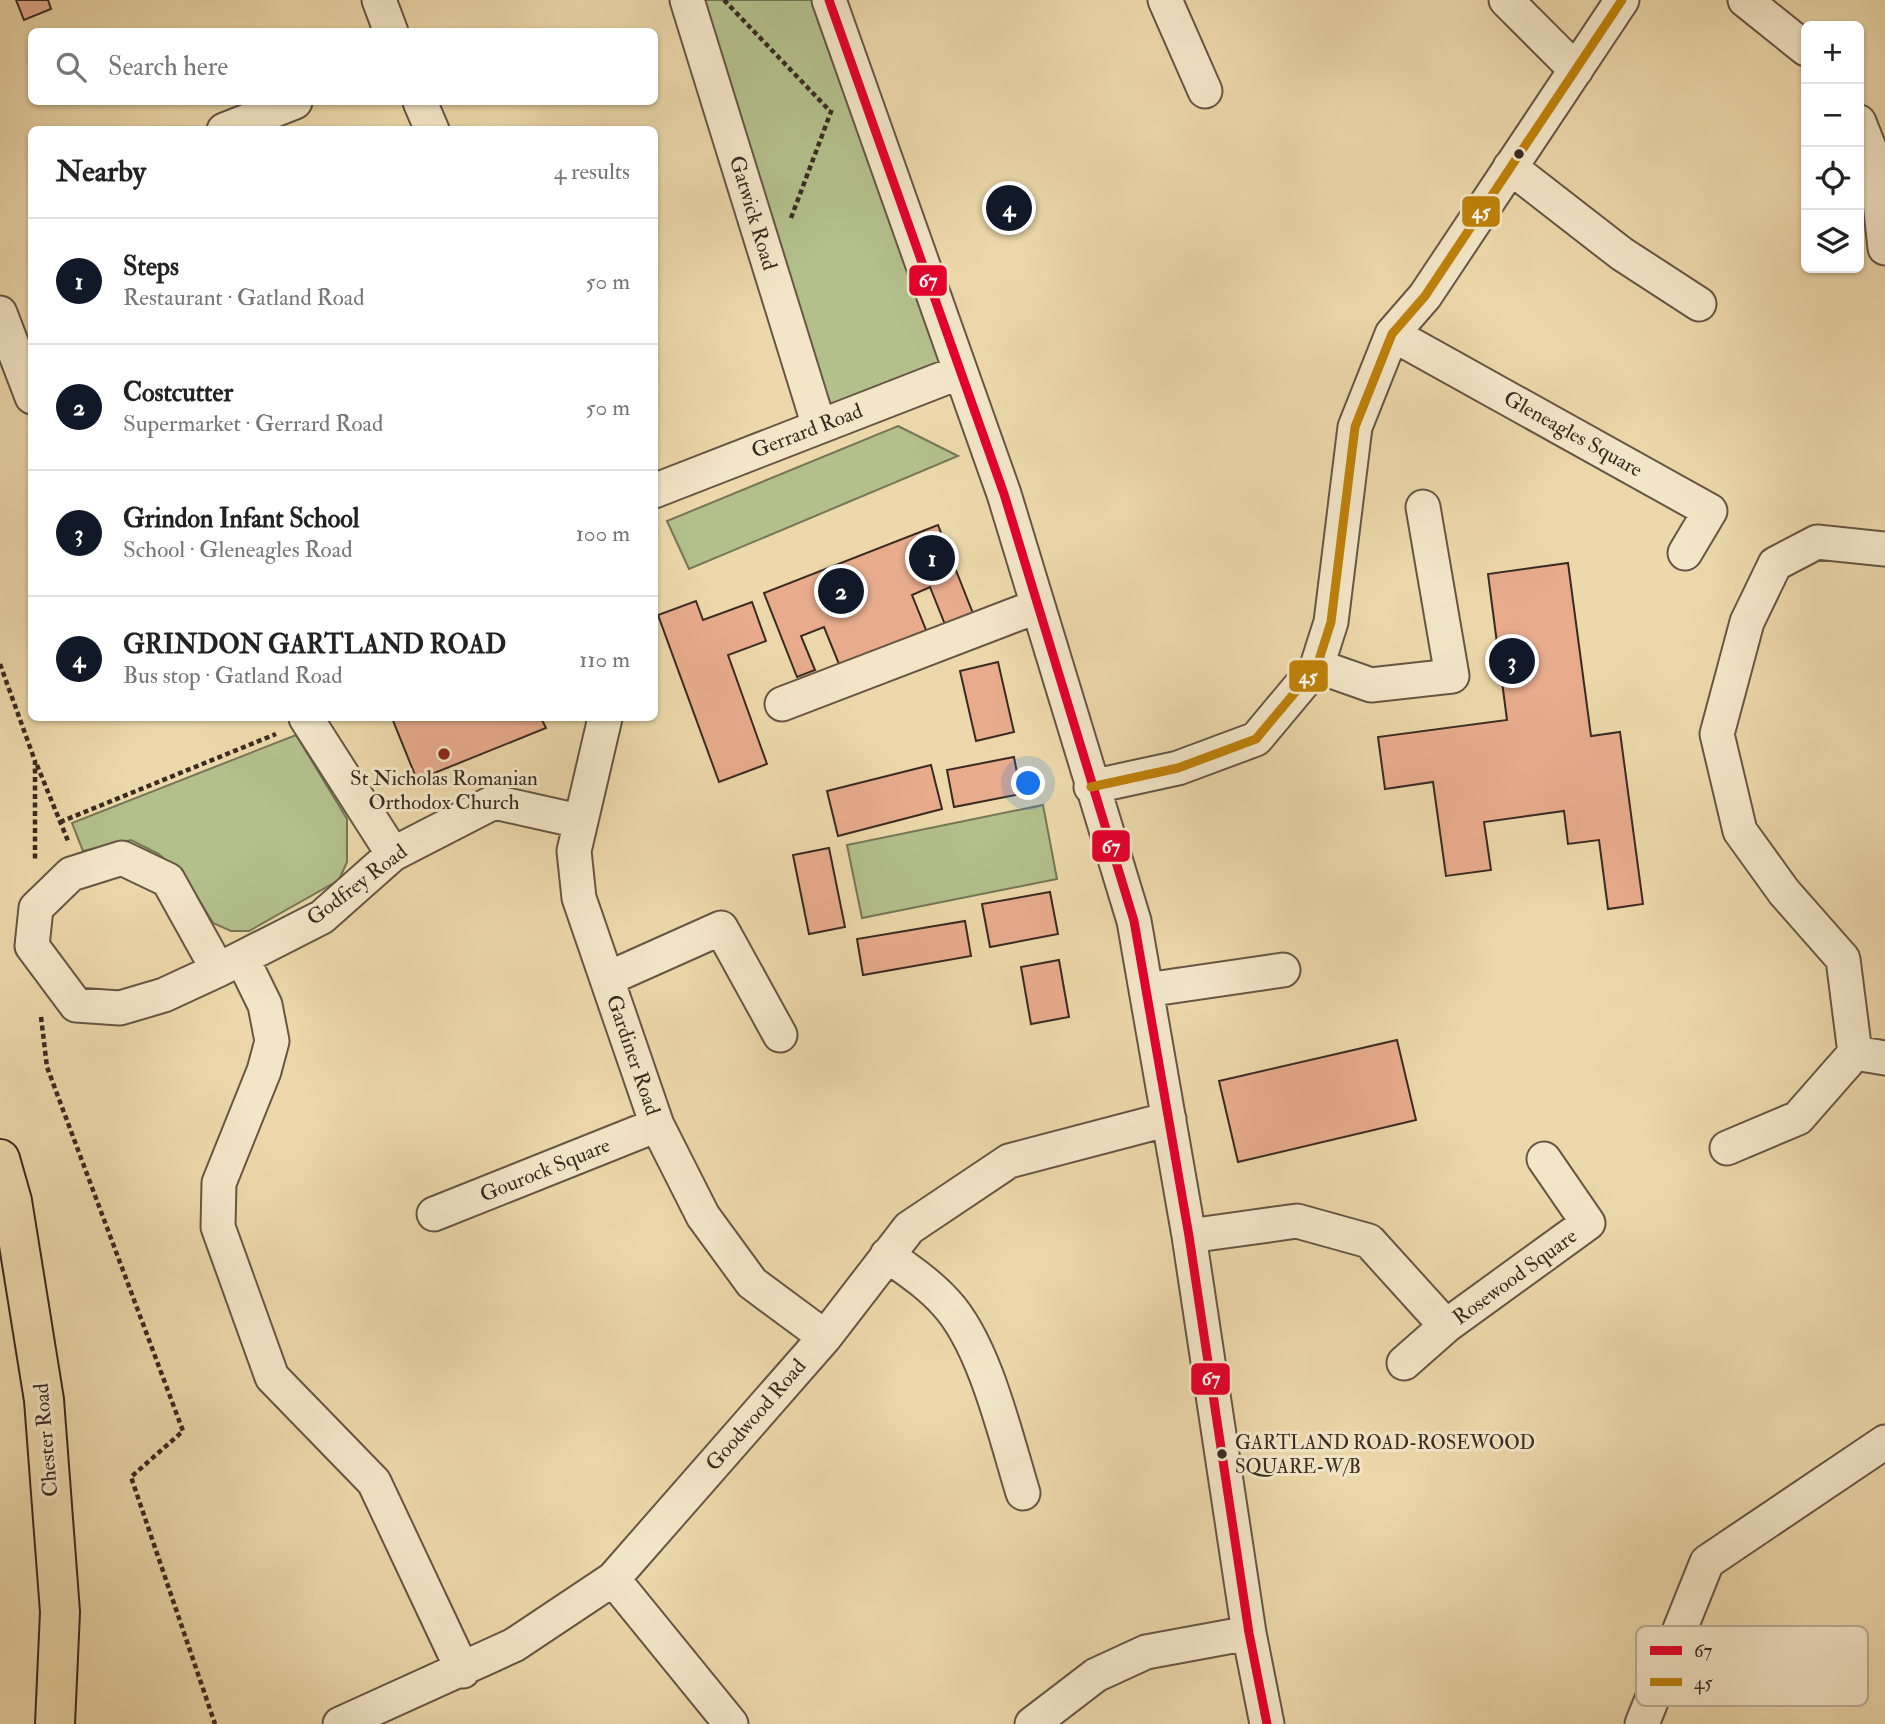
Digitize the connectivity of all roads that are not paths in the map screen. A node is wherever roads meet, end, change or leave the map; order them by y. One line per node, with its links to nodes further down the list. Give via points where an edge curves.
1 (379, 0): 8 (street)
2 (687, 0): 24 (street, Gatwick Road)
3 (829, 0): 22 (street)
4 (1506, 0): 10 (street)
5 (1622, 0): 10 (street)
6 (1745, 0): 9 (street)
7 (1168, 1): 11 (street)
8 (390, 28)
9 (1801, 45)
10 (1576, 70): 17 (street)
11 (1205, 91)
12 (287, 105): 14 (street)
13 (421, 105): 15 (street)
14 (234, 126)
15 (430, 126)
16 (1864, 135): 18 (street, via 1876,166)
17 (1510, 167): 19 (street, via 1622,254); 21 (street, via 1424,296)
18 (1885, 246)
19 (1699, 304)
20 (0, 313): 23 (street)
21 (1392, 334): 28 (street, Gleneagles Square, via 1710,511); 30 (street, via 1355,427 1331,622)
22 (960, 372): 24 (street, Gerrard Road); 29 (street)
23 (28, 386)
24 (819, 426): 25 (street, Gerrard Road)
25 (658, 489)
26 (1423, 507): 30 (street, via 1452,676 1371,685)
27 (1885, 549): 42 (street, via 1818,542 1775,564 1747,622 1717,734 1740,831 1843,959)
28 (1685, 553)
29 (1038, 606): 31 (street); 34 (street)
30 (1317, 666): 34 (street, via 1256,739 1178,768)
31 (782, 705)
32 (308, 721): 36 (street)
33 (604, 721): 35 (street, Gardiner Road)
34 (1091, 787): 40 (street, via 1134,921)
35 (579, 821): 36 (street, Godfrey Road, via 494,802); 39 (street, Gardiner Road, via 574,851 579,898)
36 (393, 854): 37 (street, Godfrey Road, via 322,917)
37 (230, 964): 37 (street, Godfrey Road, via 164,995 120,1008 76,1005 32,946 36,908 71,874 122,858 168,880); 59 (street, via 265,1005 272,1041 219,1183 218,1227 272,1377 374,1482)
38 (1283, 971): 40 (street)
39 (607, 979): 41 (street, via 721,928); 44 (street, Gardiner Road)
40 (1146, 990): 43 (street)
41 (780, 1035)
42 (1870, 1055): 45 (street, via 1798,1118)
43 (1169, 1119): 49 (street); 50 (street, Goodwood Road, via 1009,1161 909,1228)
44 (657, 1125): 48 (street, Gourock Square); 52 (street, Gardiner Road, via 703,1216 752,1283)
45 (1727, 1149)
46 (0, 1159): 62 (main road, Chester Road, via 12,1200 44,1400 60,1612)
47 (1544, 1159): 51 (street, Rosewood Square, via 1588,1223)
48 (434, 1214)
49 (1189, 1236): 51 (street, Rosewood Square, via 1297,1221 1369,1241); 58 (street)
50 (887, 1255): 52 (street, Goodwood Road); 55 (street, via 948,1304 971,1342)
51 (1446, 1326): 53 (street, Rosewood Square)
52 (825, 1337): 56 (street, Goodwood Road)
53 (1404, 1363)
54 (1885, 1442): 57 (street, via 1707,1562)
55 (1023, 1493)
56 (613, 1579): 59 (street, Goodwood Road, via 514,1645); 64 (street)
57 (1681, 1626)
58 (1249, 1633): 61 (street); 65 (street, via 1146,1652 1096,1675)
59 (463, 1671): 63 (street, Goodwood Road)
60 (1649, 1706): 66 (street)
61 (1263, 1723)
62 (55, 1724)
63 (340, 1724)
64 (731, 1724)
65 (1032, 1724)
66 (1642, 1724)

